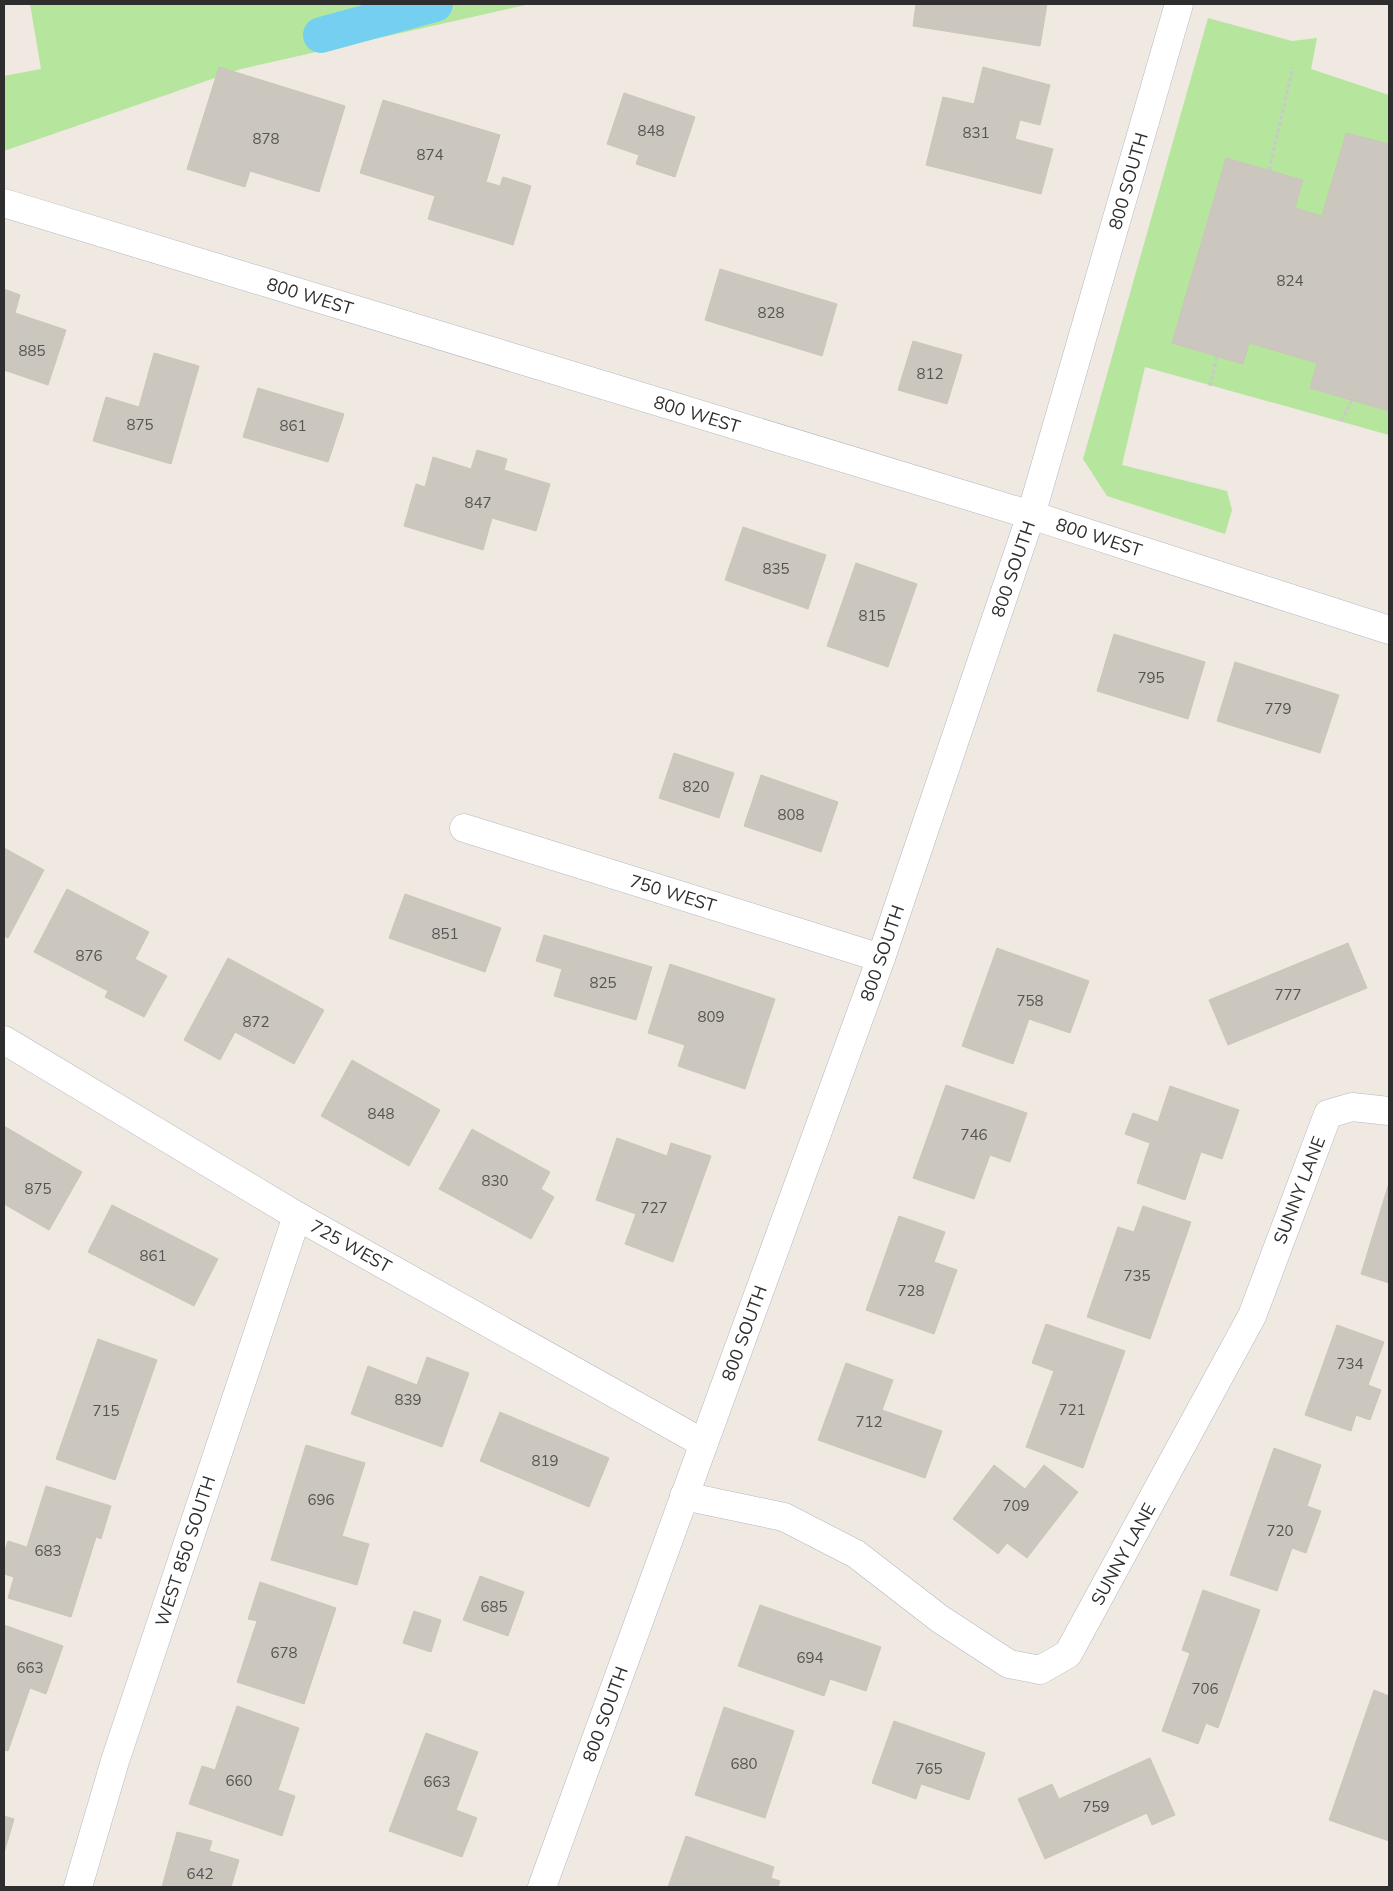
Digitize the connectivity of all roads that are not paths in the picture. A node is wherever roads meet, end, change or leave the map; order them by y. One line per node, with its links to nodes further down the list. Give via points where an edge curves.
1 (1179, 4): 3 (street, 800 SOUTH)
2 (4, 202): 3 (street, 800 WEST)
3 (1031, 515): 4 (street, 800 WEST); 6 (street, 800 SOUTH)
4 (1389, 630)
5 (464, 828): 6 (street, 750 WEST)
6 (881, 958): 10 (street, 800 SOUTH)
7 (4, 1040): 9 (street, 725 WEST)
8 (1389, 1111): 11 (street, SUNNY LANE, via 1352,1107 1328,1114 1252,1316 1068,1654 1040,1670 1009,1664 940,1619 856,1554 784,1517)
9 (297, 1216): 10 (street, 725 WEST); 12 (street, WEST 850 SOUTH, via 115,1761)
10 (703, 1443): 11 (street, 800 SOUTH)
11 (684, 1496): 13 (street, 800 SOUTH)
12 (78, 1887)
13 (542, 1887)

